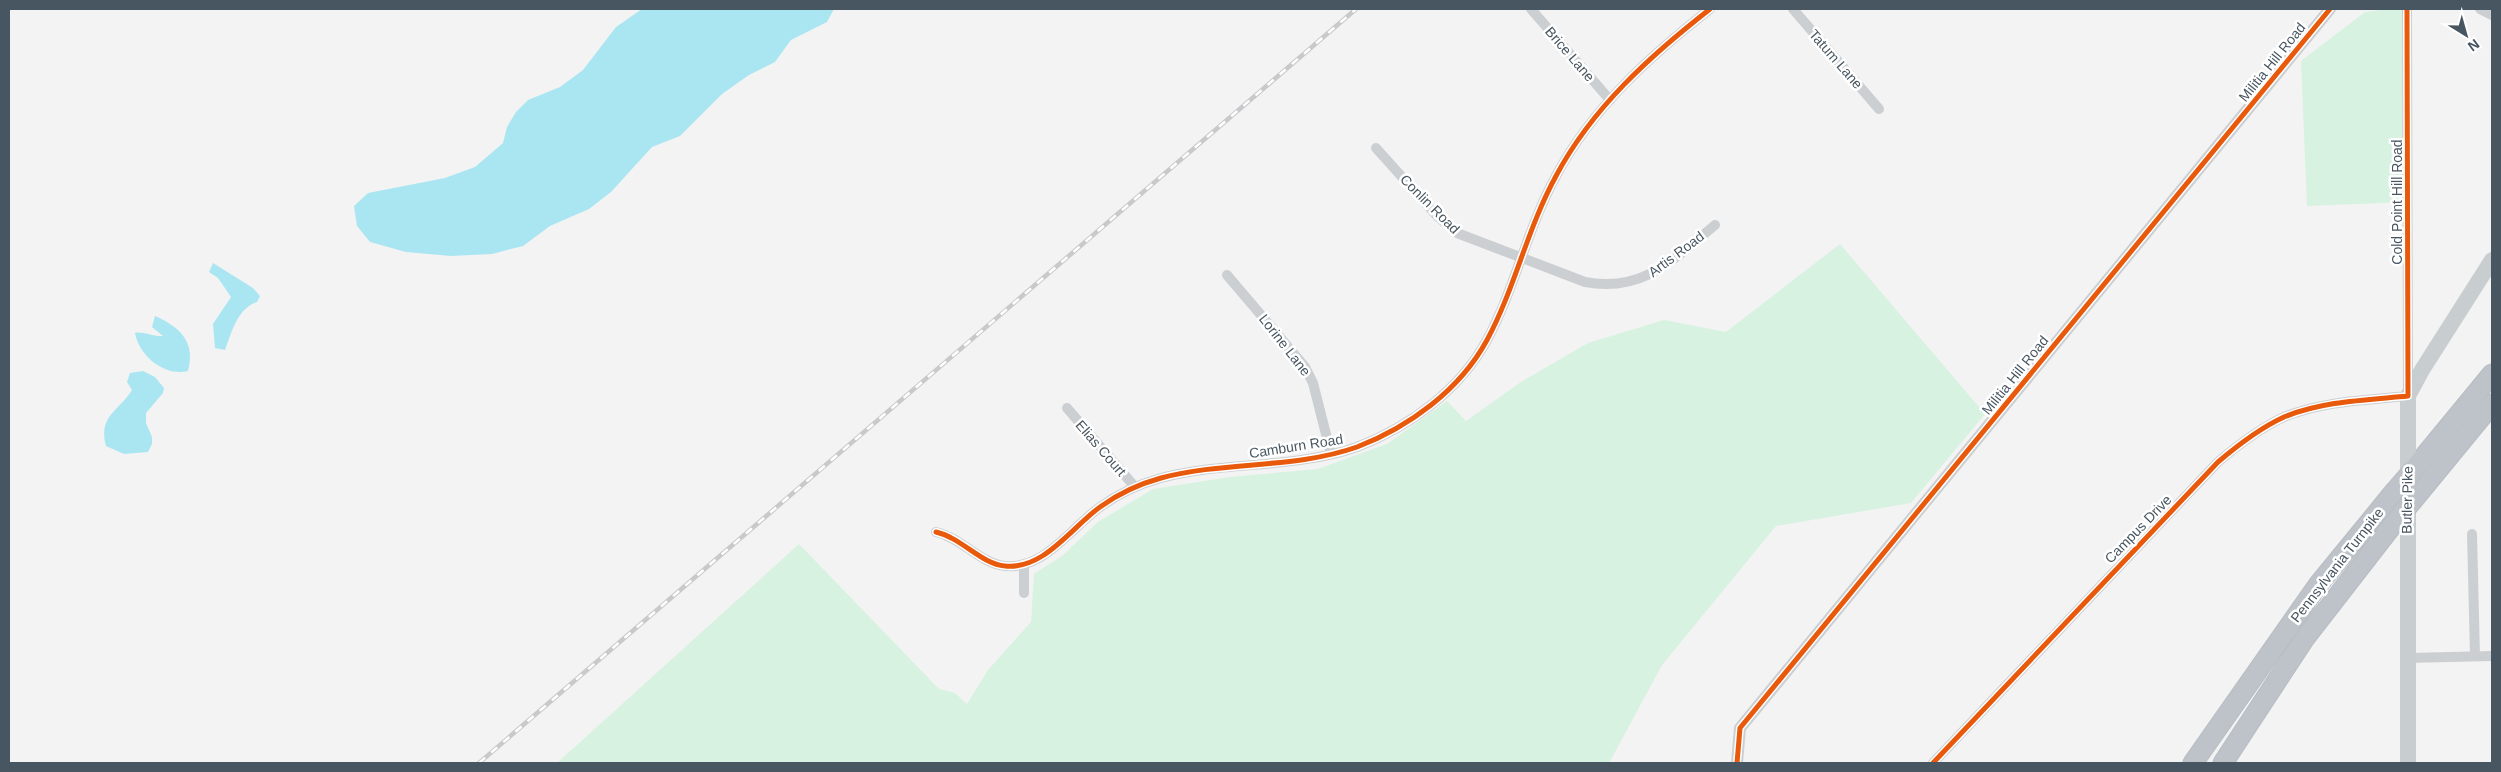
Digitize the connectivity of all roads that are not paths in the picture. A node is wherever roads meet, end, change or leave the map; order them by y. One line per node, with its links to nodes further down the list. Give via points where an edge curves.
1 (1531, 9): 8 (street, Brice Lane)
2 (1710, 9): 8 (street, Camburn Road, via 1649,60)
3 (1793, 9): 9 (street, Tatum Lane)
4 (2330, 9): 28 (street, Militia Hill Road, via 1740,728)
5 (2407, 9): 16 (street, Cold Point Hill Road)
6 (2480, 9): 7 (street)
7 (2492, 15)
8 (1610, 100): 12 (street, Camburn Road, via 1584,131 1556,176)
9 (1879, 108)
10 (1376, 148): 12 (street, Conlin Road, via 1457,234)
11 (1715, 225): 12 (street, Artis Road, via 1654,272 1621,284 1602,285 1578,280)
12 (1520, 259): 19 (street, Camburn Road, via 1489,338 1450,388 1411,420 1356,447)
13 (2492, 260): 16 (main road, Butler Pike)
14 (1227, 275): 19 (street, Lorine Lane, via 1293,351 1310,376)
15 (2492, 374): 30 (highway, Pennsylvania Turnpike, bridge, via 2318,585)
16 (2408, 396): 27 (main road, Butler Pike); 29 (street, Campus Drive, via 2322,406 2284,417 2235,447)
17 (2492, 404): 31 (highway, Pennsylvania Turnpike, bridge, via 2305,638)
18 (1066, 408): 20 (street, Elias Court)
19 (1331, 454): 20 (street, Camburn Road, via 1184,473)
20 (1134, 487): 23 (street, Camburn Road, via 1103,505 1047,553)
21 (936, 532): 23 (street, Camburn Road, via 956,539 998,565)
22 (2472, 534): 25 (street)
23 (1024, 565): 24 (street)
24 (1024, 593)
25 (2476, 656): 26 (street); 27 (street)
26 (2492, 656)
27 (2407, 658): 32 (main road, Butler Pike)
28 (1737, 763)
29 (1933, 763)
30 (2193, 763)
31 (2223, 763)
32 (2408, 763)

